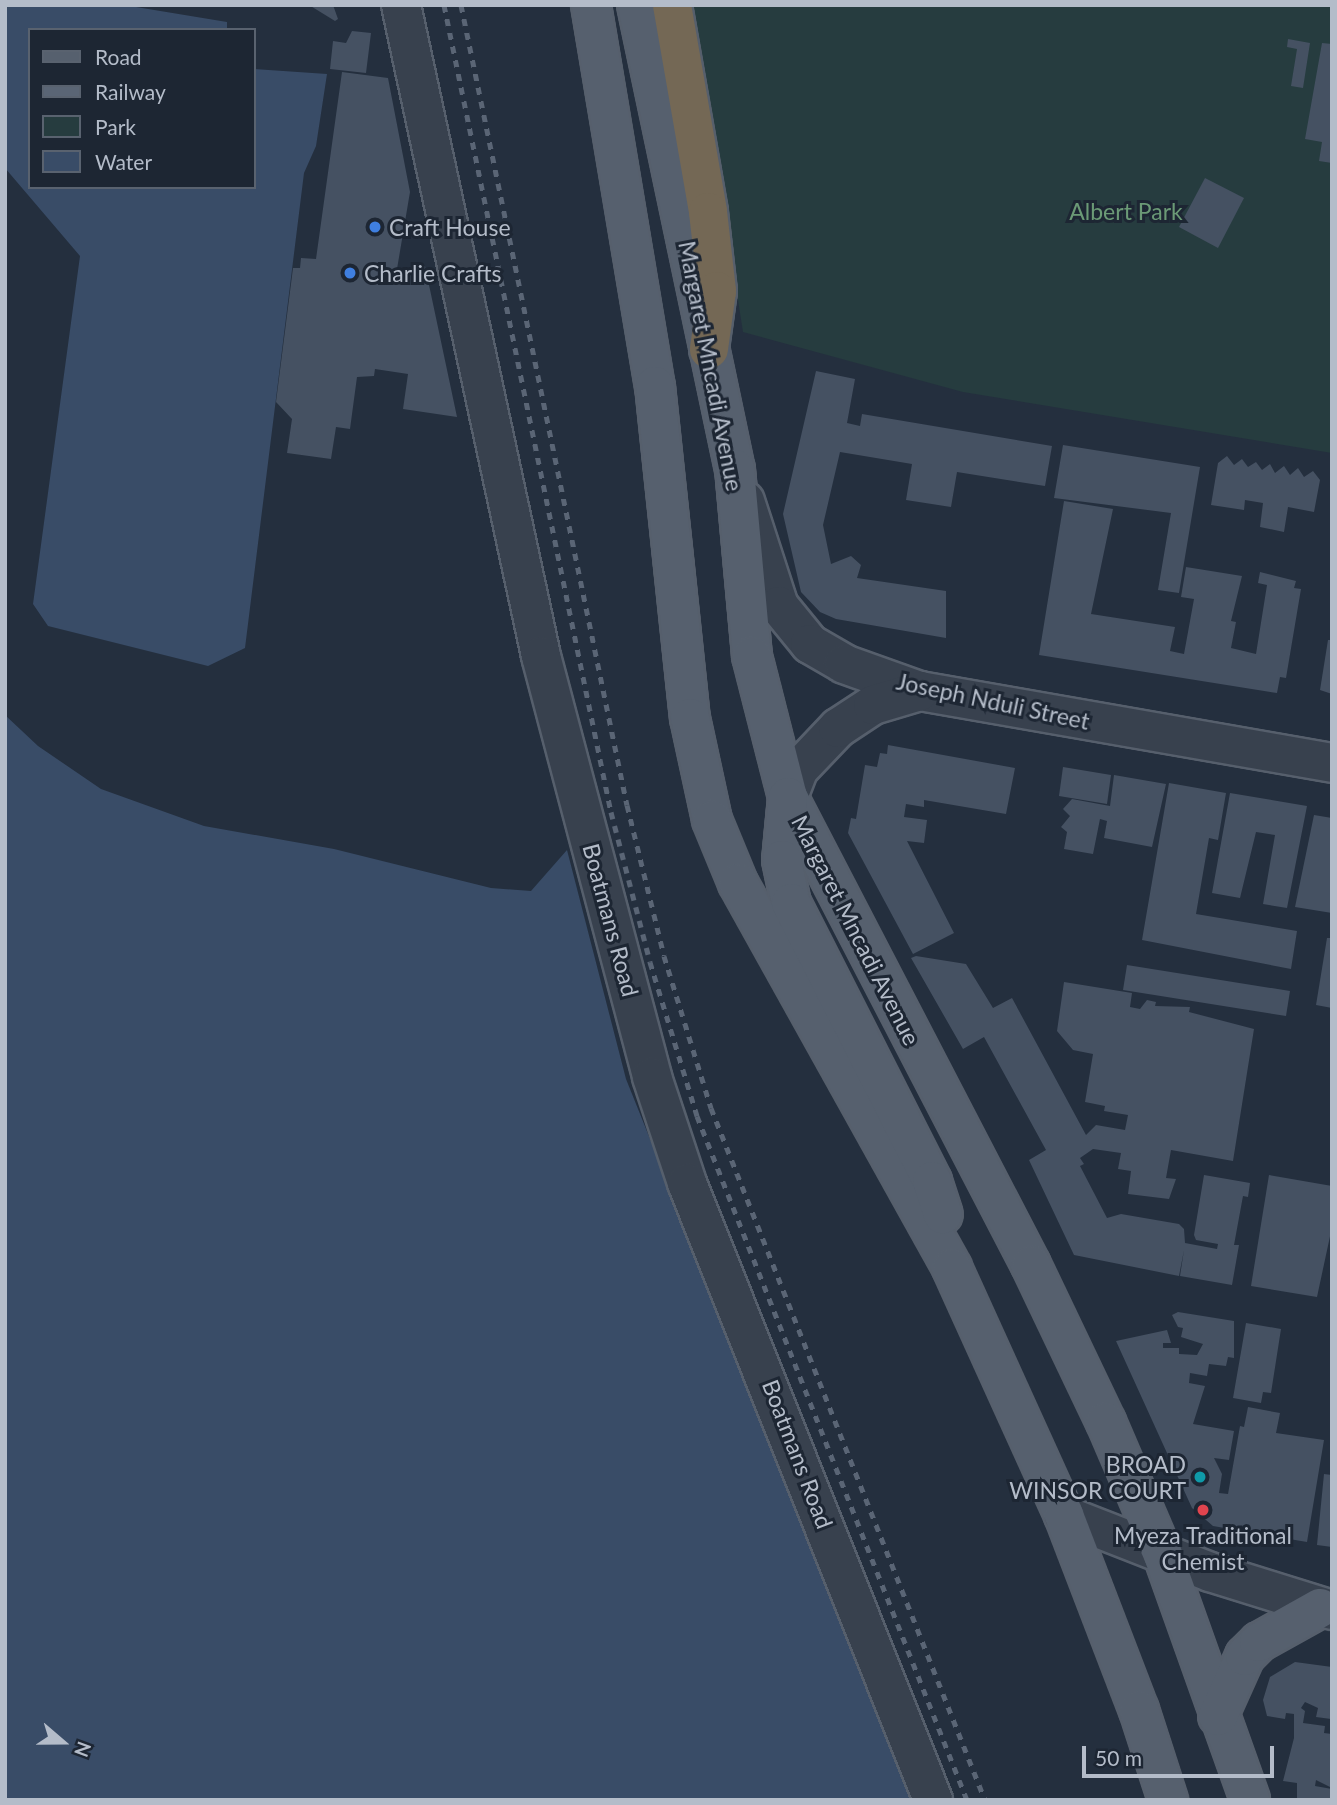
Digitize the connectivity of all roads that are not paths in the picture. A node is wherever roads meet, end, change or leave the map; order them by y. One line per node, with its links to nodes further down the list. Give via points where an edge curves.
1 (401, 5): 15 (street, Boatmans Road, via 541,656 652,1077 687,1182)
2 (591, 5): 10 (main road, via 655,386 690,718 712,820 738,883)
3 (637, 5): 5 (main road, Margaret Mncadi Avenue)
4 (672, 5): 5 (highway, via 709,212 717,291)
5 (709, 349): 6 (main road, Margaret Mncadi Avenue)
6 (735, 469): 7 (street, Joseph Nduli Street, via 779,606 792,626 810,644 844,664); 9 (main road, Margaret Mncadi Avenue, via 752,656)
7 (920, 691): 8 (street, Joseph Nduli Street); 9 (street, via 873,705 838,728 799,769)
8 (1332, 763)
9 (788, 797): 10 (main road, via 782,860 791,903 932,1181); 12 (main road, Margaret Mncadi Avenue, via 1031,1265)
10 (952, 1268): 11 (main road)
11 (1064, 1515): 12 (street); 16 (main road, via 1139,1710)
12 (1163, 1555): 13 (street); 14 (main road, Margaret Mncadi Avenue)
13 (1326, 1609): 14 (main road, via 1259,1642 1245,1656)
14 (1218, 1716): 17 (main road, Margaret Mncadi Avenue)
15 (933, 1800)
16 (1168, 1800)
17 (1250, 1800)

